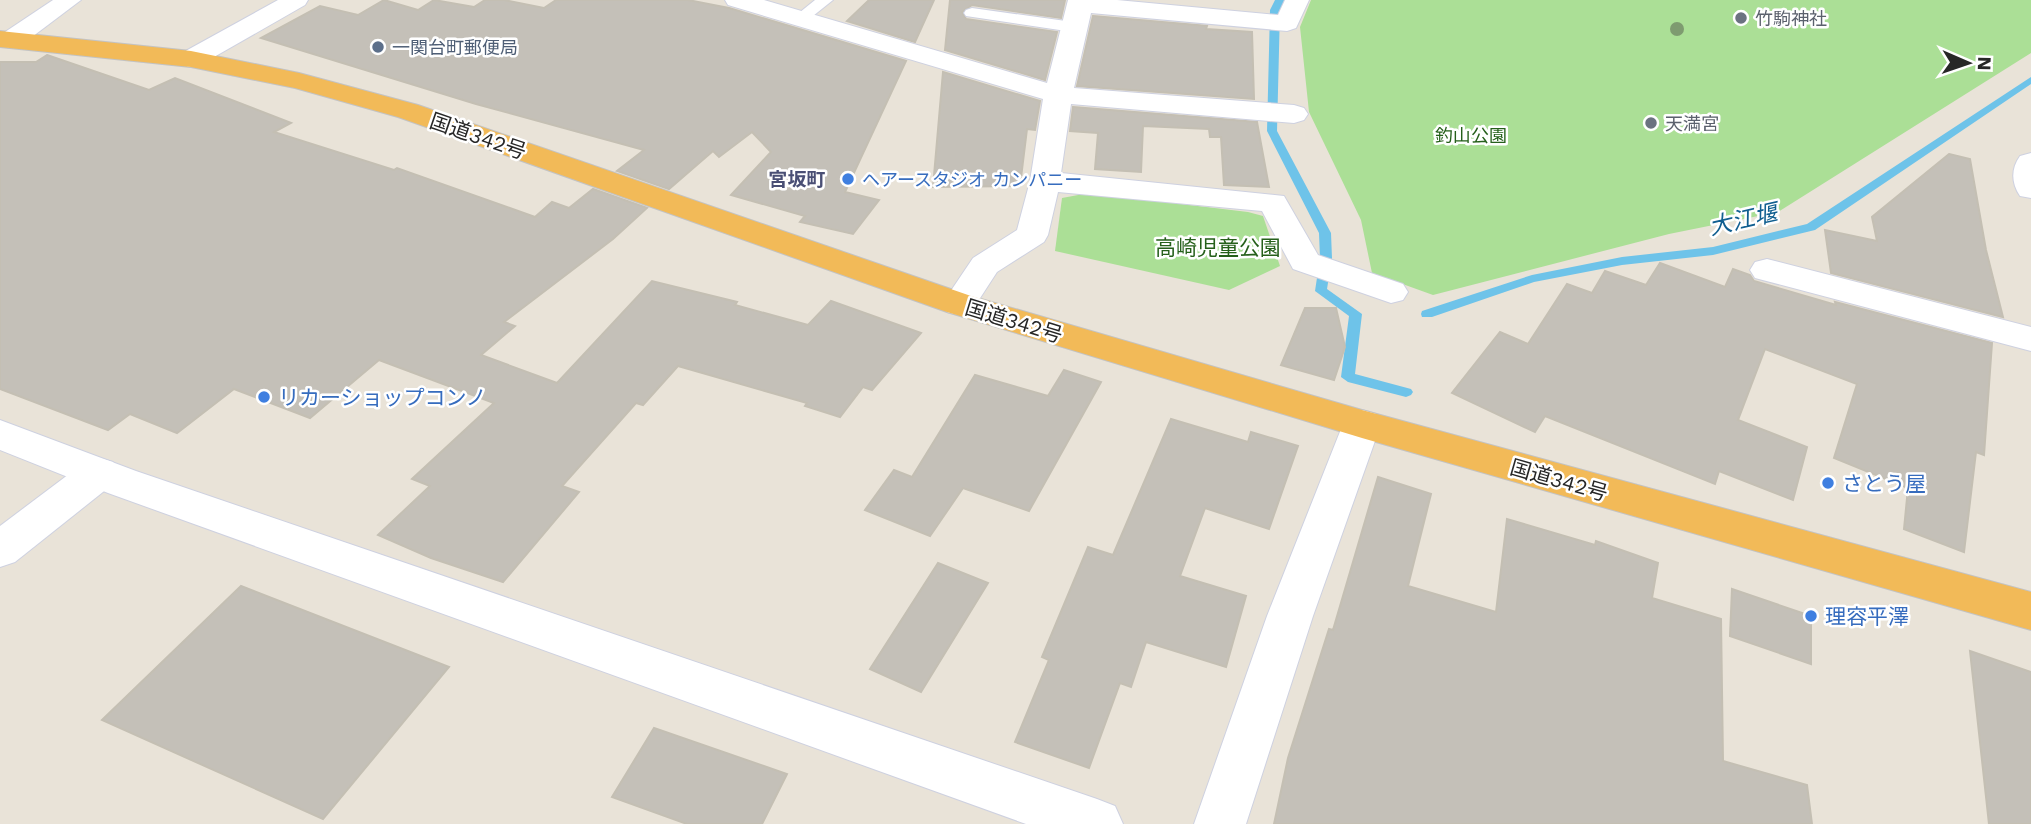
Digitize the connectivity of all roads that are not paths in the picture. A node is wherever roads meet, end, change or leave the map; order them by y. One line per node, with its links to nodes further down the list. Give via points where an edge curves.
1 (69, 0): 9 (street)
2 (296, 0): 10 (street)
3 (737, 0): 8 (street)
4 (824, 0): 8 (lane)
5 (1297, 0): 6 (street, via 1287,23)
6 (1077, 10): 7 (lane); 11 (street)
7 (972, 13)
8 (802, 18): 11 (street)
9 (6, 40): 10 (highway, 国道342号)
10 (191, 59): 18 (highway, 国道342号, via 299,80 408,111)
11 (1058, 95): 12 (street); 14 (street)
12 (1294, 114)
13 (2031, 162): 15 (street)
14 (1045, 181): 17 (street, via 1273,203 1305,262); 18 (street, via 1032,235 985,265)
15 (2031, 189)
16 (1767, 270): 19 (street)
17 (1391, 292)
18 (958, 304): 20 (highway, 国道342号)
19 (2031, 339)
20 (1362, 424): 24 (highway, 国道342号); 26 (street)
21 (0, 434): 22 (street)
22 (99, 473): 23 (street); 25 (street)
23 (0, 550)
24 (2031, 611)
25 (1097, 824)
26 (1220, 824)

